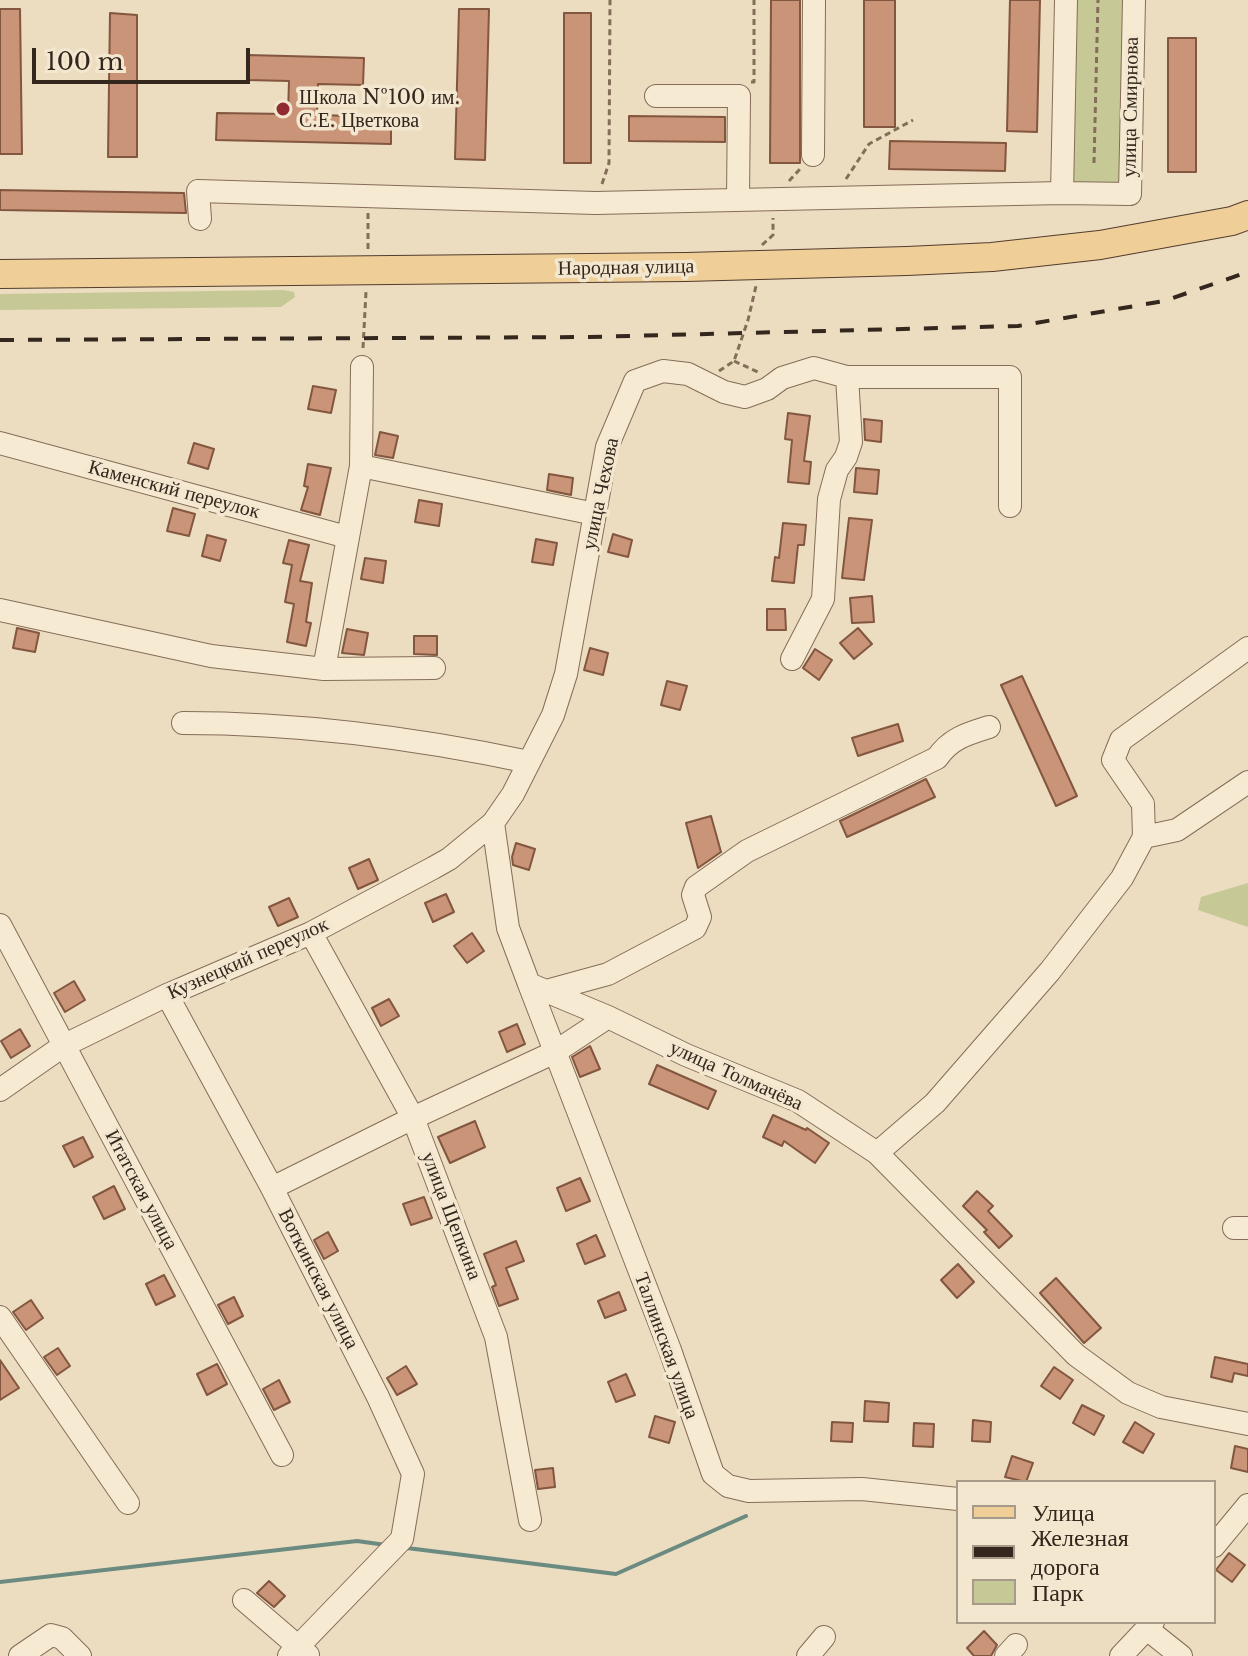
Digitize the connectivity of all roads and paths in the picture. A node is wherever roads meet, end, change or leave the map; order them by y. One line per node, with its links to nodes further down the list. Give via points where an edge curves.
1 (610, 0): 15 (path, via 609,163)
2 (754, 0): 8 (path, via 754,82 739,82)
3 (814, 0): 10 (street)
4 (1066, 0): 12 (street)
5 (1098, 0): 11 (path)
6 (1134, 0): 12 (street, улица Смирнова, via 1130,194)
7 (656, 96): 8 (street)
8 (739, 96): 14 (street)
9 (913, 120): 13 (path, via 869,144)
10 (813, 155)
11 (1094, 163)
12 (1062, 193): 13 (street)
13 (836, 198): 14 (street)
14 (738, 200): 15 (street)
15 (595, 203): 17 (street, via 198,191)
16 (1248, 215): 18 (main road, Народная улица, via 1100,245 978,258 686,267)
17 (200, 219)
18 (0, 274)
19 (734, 361): 22 (path)
20 (362, 367): 24 (street)
21 (847, 377): 22 (street, улица Чехова, via 814,368); 25 (street, улица Чехова, via 1010,377); 30 (street, via 851,442 829,499 823,599)
22 (778, 381): 26 (street, улица Чехова, via 745,397 688,374 663,371 635,381 607,447)
23 (0, 443): 27 (street, Каменский переулок)
24 (361, 466): 26 (street); 27 (street)
25 (1010, 506)
26 (595, 514): 35 (street, улица Чехова, via 566,674)
27 (347, 537): 32 (street)
28 (0, 610): 32 (street, via 211,656)
29 (1248, 648): 38 (street, via 1121,740 1113,760 1143,804)
30 (792, 659)
31 (434, 668): 32 (street)
32 (324, 669)
33 (183, 723): 35 (street, via 249,723 402,739)
34 (989, 727): 41 (street, via 960,736 937,758 747,851 696,887 693,895 700,917 695,928 608,974)
35 (529, 762): 37 (street, улица Чехова)
36 (1248, 782): 38 (street, via 1177,830)
37 (493, 823): 40 (street, Кузнецкий переулок, via 449,859); 41 (street, via 508,928)
38 (1144, 837): 48 (street, via 1122,878 1050,971 935,1103)
39 (0, 925): 44 (street, Итатская улица)
40 (311, 933): 42 (street, Кузнецкий переулок); 47 (street, улица Щепкина)
41 (537, 988): 43 (street, улица Толмачёва); 45 (street, Таллинская улица)
42 (167, 995): 44 (street, Кузнецкий переулок); 49 (street, Воткинская улица)
43 (608, 1017): 45 (street); 48 (street, улица Толмачёва, via 798,1101)
44 (63, 1046): 46 (street, Кузнецкий переулок); 52 (street, Итатская улица)
45 (555, 1052): 47 (street); 53 (street, Таллинская улица, via 713,1474 728,1486 749,1491 862,1489)
46 (0, 1090)
47 (413, 1118): 49 (street); 56 (street, улица Щепкина, via 496,1337)
48 (877, 1153): 51 (street, улица Толмачёва, via 1086,1362 1128,1393 1161,1407)
49 (272, 1188): 61 (street, Воткинская улица, via 413,1474 399,1543)
50 (0, 1317): 54 (street)
51 (1248, 1424)
52 (282, 1455)
53 (956, 1499)
54 (128, 1503)
55 (1248, 1505): 57 (street)
56 (530, 1520)
57 (1216, 1544)
58 (244, 1600): 61 (street)
59 (1150, 1626): 65 (street); 66 (street)
60 (824, 1637): 64 (street)
61 (298, 1653)
62 (20, 1656): 63 (street, via 51,1635 62,1638)
63 (80, 1656)
64 (808, 1656)
65 (1121, 1656)
66 (1181, 1656)

